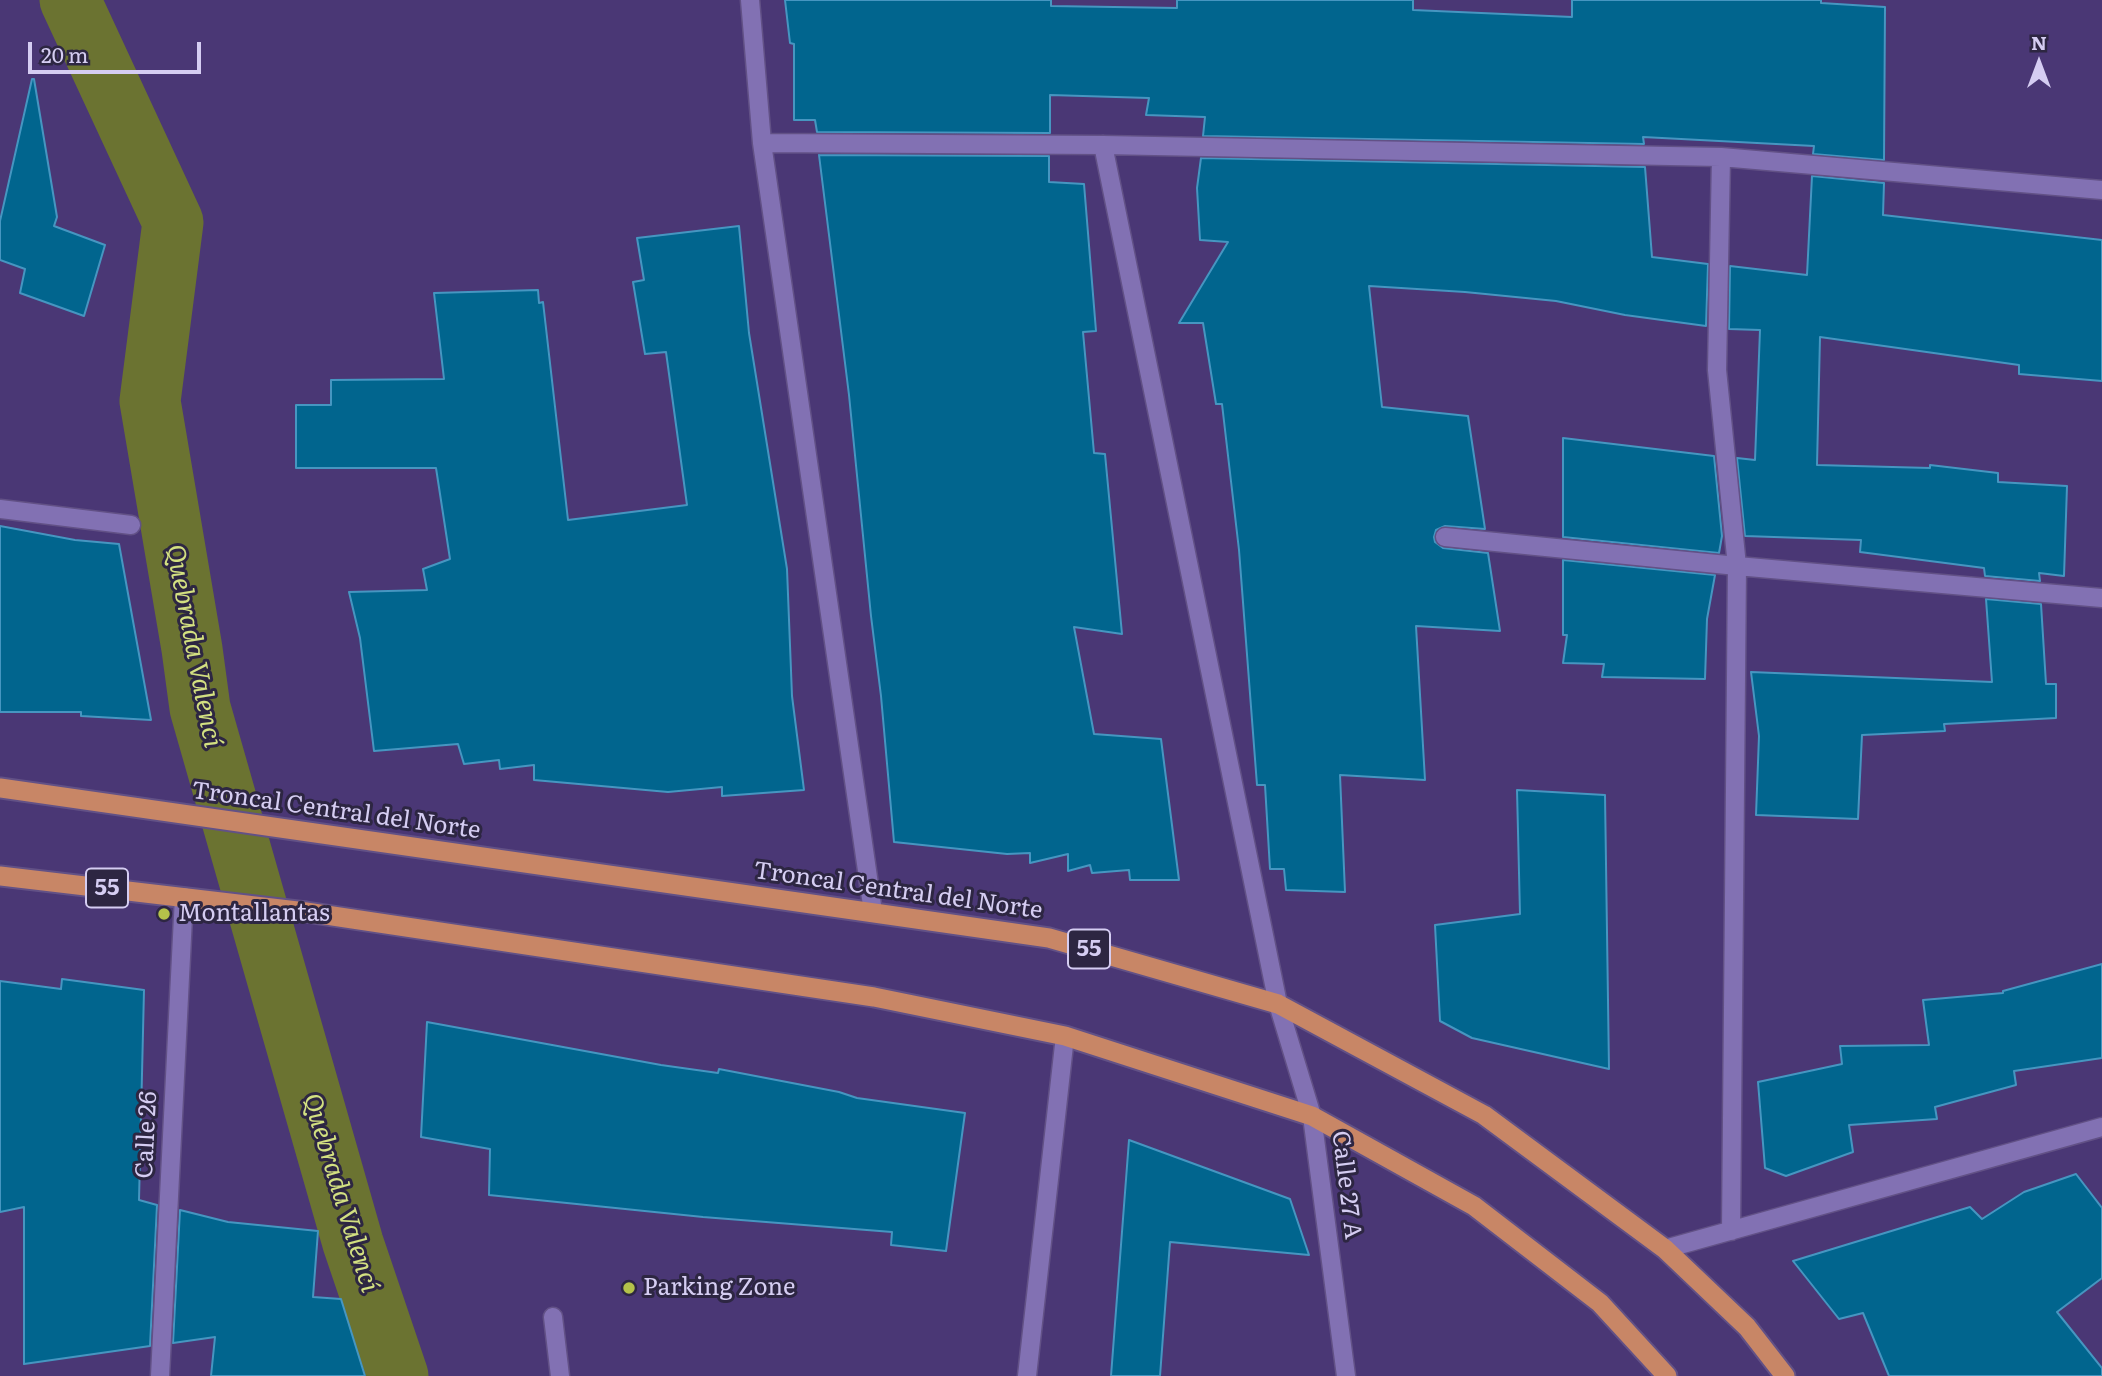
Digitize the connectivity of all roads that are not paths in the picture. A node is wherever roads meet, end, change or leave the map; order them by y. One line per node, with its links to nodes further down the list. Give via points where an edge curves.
1 (750, 0): 2 (street)
2 (762, 143): 3 (street); 14 (street)
3 (1103, 145): 4 (street); 15 (street, Calle 27 A)
4 (1721, 157): 5 (street); 9 (street, via 1717,370)
5 (2102, 190)
6 (0, 509): 7 (street)
7 (131, 526)
8 (1445, 537): 9 (street)
9 (1737, 566): 10 (street); 19 (street)
10 (2102, 598)
11 (0, 788): 14 (highway, Troncal Central del Norte / 55)
12 (0, 876): 13 (highway, 55)
13 (184, 897): 16 (highway, 55, via 874,997); 22 (street, Calle 26)
14 (873, 912): 15 (highway, Troncal Central del Norte / 55, via 1049,938)
15 (1278, 1004): 17 (street, Calle 27 A); 20 (highway, Troncal Central del Norte / 55, via 1484,1115)
16 (1065, 1035): 17 (highway, 55); 24 (street)
17 (1312, 1116): 25 (street, Calle 27 A); 26 (highway, 55, via 1474,1206 1600,1303)
18 (2102, 1128): 19 (street)
19 (1731, 1231): 20 (street)
20 (1665, 1249): 27 (highway, Troncal Central del Norte / 55, via 1747,1327)
21 (554, 1317): 23 (street)
22 (160, 1376)
23 (560, 1376)
24 (1027, 1376)
25 (1346, 1376)
26 (1667, 1376)
27 (1785, 1376)

